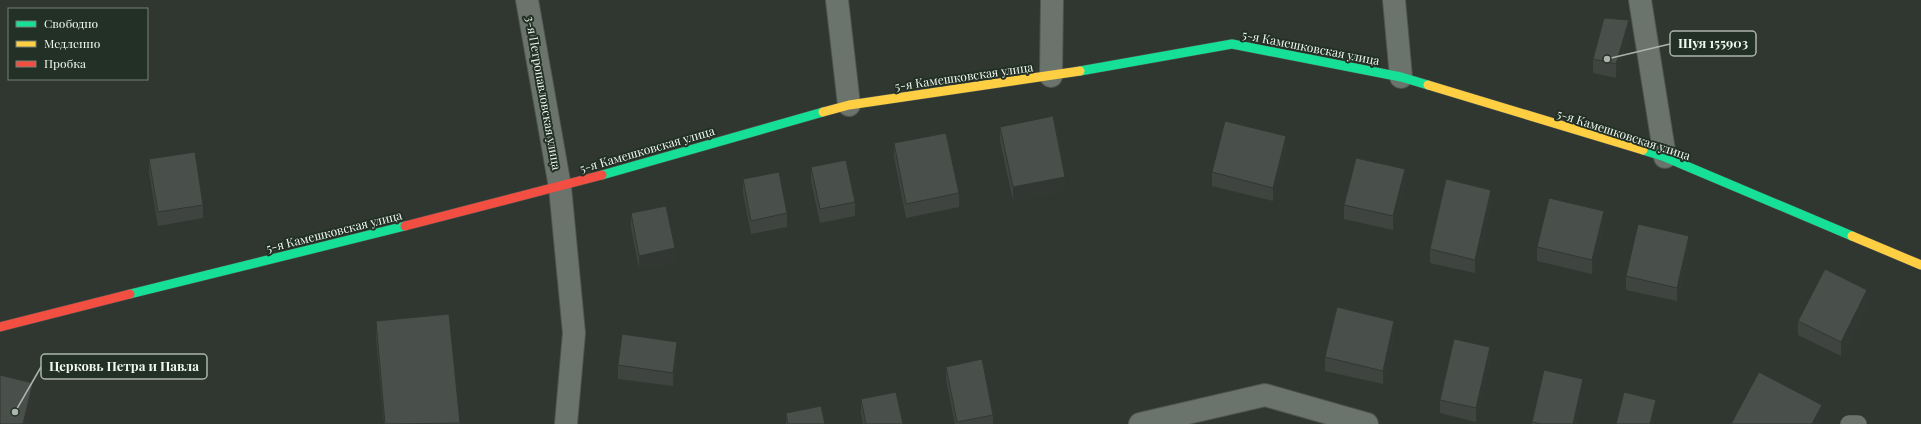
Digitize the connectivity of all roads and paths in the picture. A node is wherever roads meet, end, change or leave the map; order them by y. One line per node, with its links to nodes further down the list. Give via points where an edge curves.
1 (527, 0): 10 (street, 3-я Петропавловская улица)
2 (837, 0): 8 (street)
3 (1052, 0): 6 (street)
4 (1394, 0): 7 (street)
5 (1640, 0): 9 (street)
6 (1051, 76): 7 (street, 5-я Камешковская улица, via 1232,44); 8 (street, 5-я Камешковская улица)
7 (1401, 77): 9 (street, 5-я Камешковская улица)
8 (849, 105): 10 (street, 5-я Камешковская улица)
9 (1665, 156): 11 (street, 5-я Камешковская улица)
10 (560, 187): 12 (street, 5-я Камешковская улица); 13 (street, 3-я Петропавловская улица, via 574,333)
11 (1921, 265)
12 (0, 327)
13 (566, 424)
14 (1140, 424): 15 (street, via 1265,395)
15 (1367, 424)
16 (1849, 424): 17 (lane)
17 (1858, 424)

